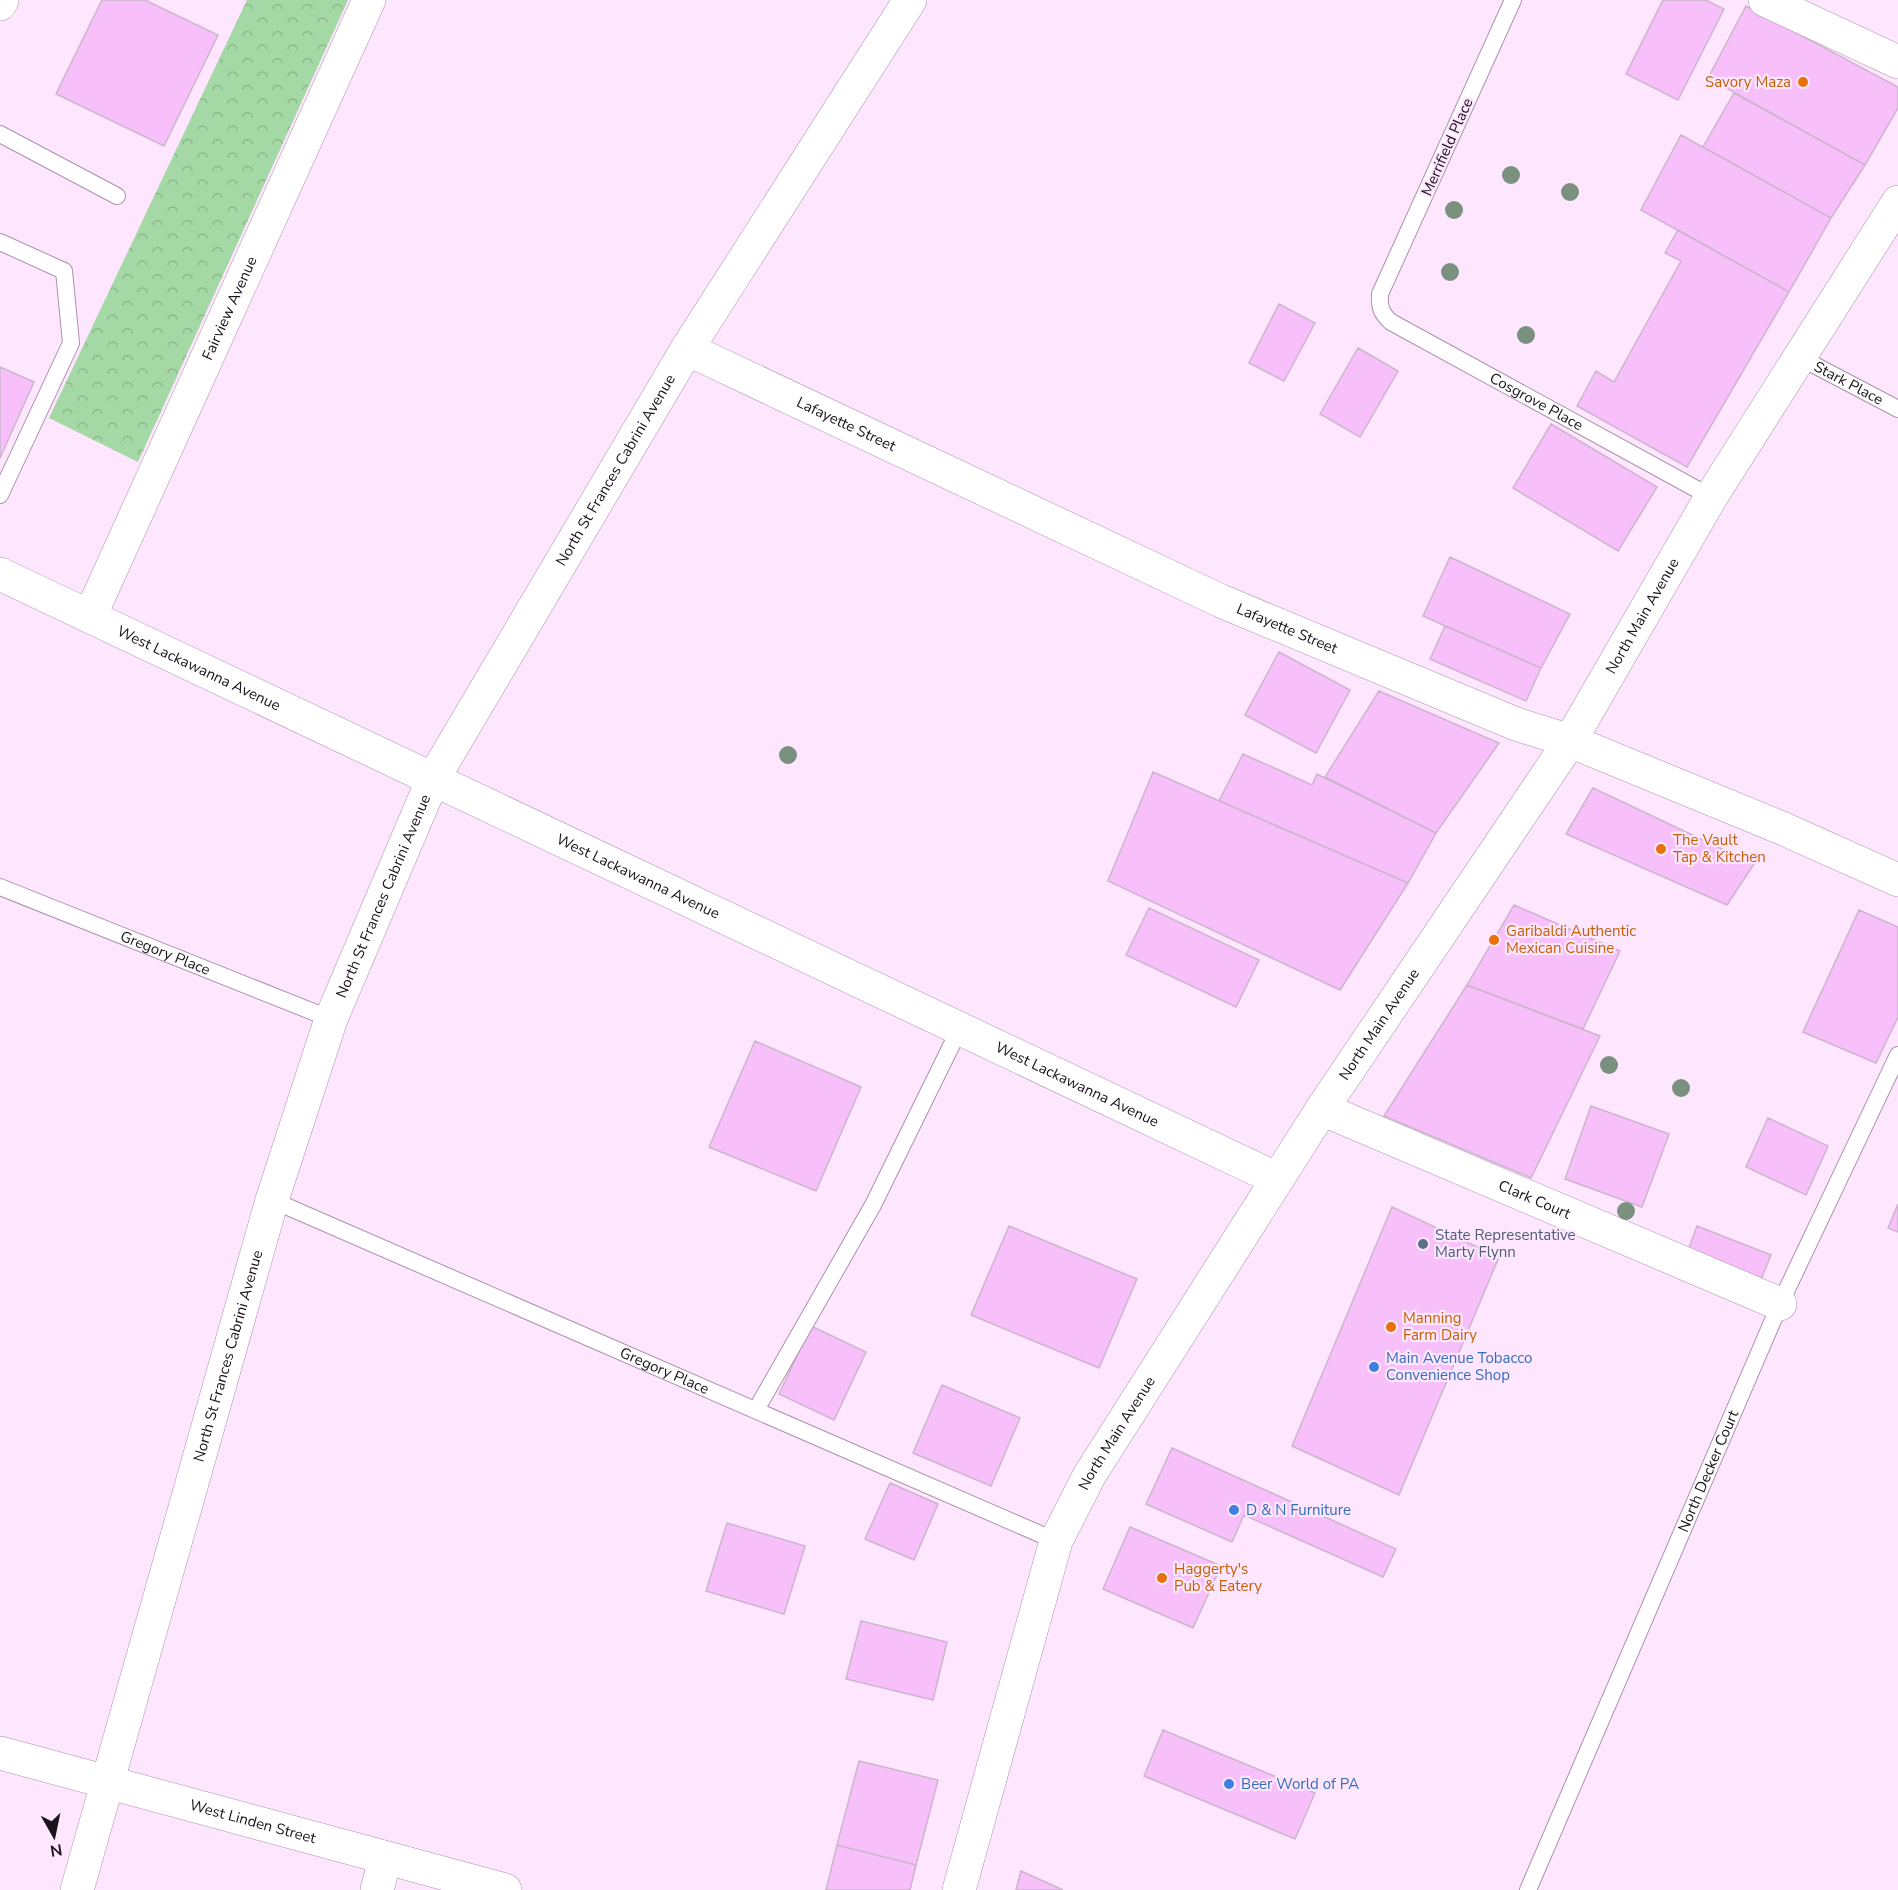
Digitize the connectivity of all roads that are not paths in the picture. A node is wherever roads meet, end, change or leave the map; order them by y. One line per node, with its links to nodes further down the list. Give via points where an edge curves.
1 (369, 0): 17 (street, Fairview Avenue)
2 (910, 0): 11 (street, North St Frances Cabrini Avenue)
3 (1513, 0): 10 (lane, Merrifield Place)
4 (1765, 0): 5 (street)
5 (1898, 63)
6 (0, 134): 7 (lane)
7 (117, 196)
8 (1898, 202): 12 (street, North Main Avenue)
9 (0, 242): 14 (lane, via 64,270 71,343)
10 (1380, 294): 15 (lane, Cosgrove Place, via 1380,305 1391,322)
11 (687, 349): 18 (street, Lafayette Street, via 1221,601 1516,724); 19 (street, North St Frances Cabrini Avenue)
12 (1799, 357): 13 (lane, Stark Place); 15 (street, North Main Avenue)
13 (1898, 409)
14 (0, 495)
15 (1711, 497): 18 (street, North Main Avenue)
16 (0, 574): 17 (street, West Lackawanna Avenue)
17 (90, 616): 19 (street, West Lackawanna Avenue)
18 (1570, 741): 20 (street, Lafayette Street); 25 (street, North Main Avenue)
19 (433, 778): 22 (street, North St Frances Cabrini Avenue); 23 (street, West Lackawanna Avenue)
20 (1898, 880)
21 (0, 887): 22 (lane, Gregory Place)
22 (331, 1019): 27 (street, North St Frances Cabrini Avenue)
23 (959, 1030): 26 (street, West Lackawanna Avenue); 29 (lane, via 873,1205)
24 (1898, 1055): 28 (lane, North Decker Court)
25 (1322, 1109): 26 (street, North Main Avenue); 28 (street, Clark Court)
26 (1277, 1179): 30 (street, North Main Avenue, via 1089,1476)
27 (272, 1200): 29 (lane, Gregory Place); 32 (street, North St Frances Cabrini Avenue)
28 (1780, 1304): 38 (lane, North Decker Court)
29 (756, 1410): 30 (lane, Gregory Place)
30 (1056, 1541): 37 (street, North Main Avenue)
31 (0, 1753): 32 (street, West Linden Street)
32 (107, 1784): 33 (street, West Linden Street); 34 (street, North St Frances Cabrini Avenue)
33 (385, 1859): 35 (street); 36 (street, West Linden Street)
34 (77, 1890)
35 (377, 1890)
36 (505, 1890)
37 (959, 1890)
38 (1528, 1890)

